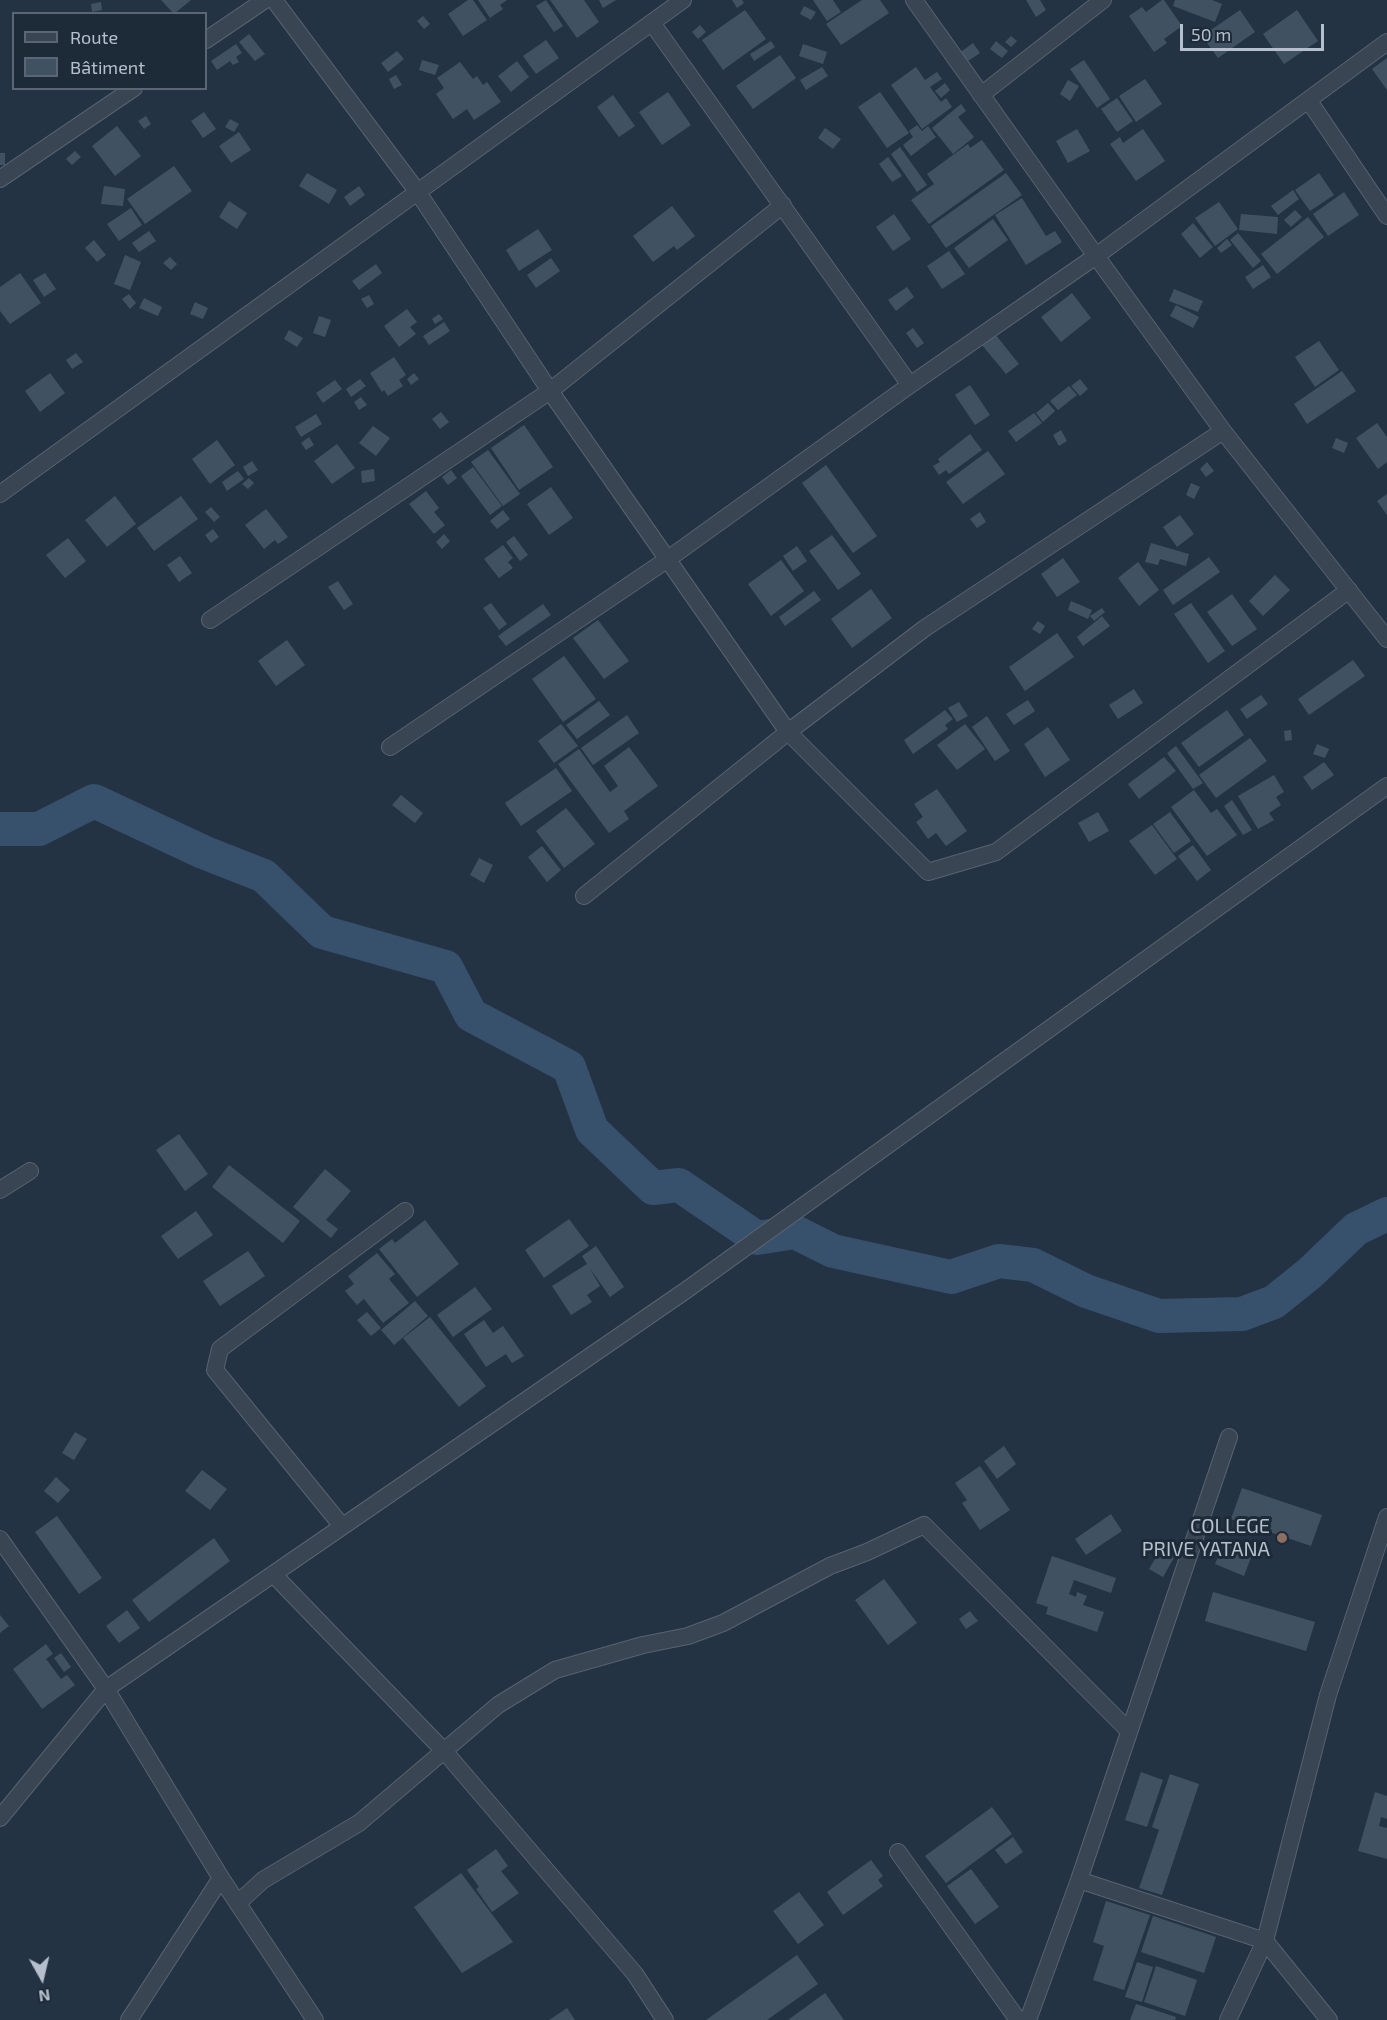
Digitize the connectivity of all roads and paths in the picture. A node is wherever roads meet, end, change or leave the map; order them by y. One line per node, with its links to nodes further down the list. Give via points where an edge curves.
1 (265, 0): 7 (street)
2 (274, 0): 13 (street)
3 (683, 0): 6 (street)
4 (914, 0): 10 (street)
5 (1103, 0): 10 (street)
6 (652, 23): 13 (street); 14 (street)
7 (207, 39)
8 (1387, 42): 11 (street)
9 (131, 90): 12 (street)
10 (981, 95): 16 (street)
11 (1309, 101): 15 (street); 16 (street)
12 (0, 179)
13 (417, 191): 18 (street); 20 (street)
14 (783, 205): 17 (street); 18 (street)
15 (1387, 216)
16 (1096, 256): 17 (street); 19 (street)
17 (910, 385): 21 (street)
18 (550, 391): 21 (street); 23 (street)
19 (1223, 431): 22 (street); 25 (street, via 925,628)
20 (0, 494)
21 (668, 559): 25 (street); 26 (street)
22 (1349, 590): 24 (street); 25 (street, via 996,852 928,872)
23 (210, 620)
24 (1387, 639)
25 (788, 732): 28 (street)
26 (390, 747)
27 (1387, 786): 34 (street, via 685,1291)
28 (584, 896)
29 (30, 1171): 30 (street)
30 (0, 1190)
31 (405, 1211): 34 (street, via 220,1349 215,1370)
32 (1229, 1437): 38 (street)
33 (1387, 1517): 45 (street, via 1328,1695)
34 (342, 1527): 36 (street)
35 (0, 1539): 37 (street)
36 (273, 1574): 37 (street); 39 (street)
37 (106, 1689): 40 (street); 42 (street)
38 (1129, 1731): 39 (street, via 924,1525 830,1566 723,1623 688,1636 555,1670 498,1705); 43 (street)
39 (445, 1752): 44 (street, via 359,1823 263,1880); 48 (street, via 635,1974)
40 (0, 1818)
41 (898, 1852): 49 (street)
42 (221, 1878): 44 (street); 47 (street)
43 (1079, 1880): 45 (street); 50 (street)
44 (238, 1903): 46 (street)
45 (1265, 1941): 51 (street); 52 (street)
46 (311, 2018)
47 (129, 2020)
48 (665, 2020)
49 (1018, 2020)
50 (1028, 2020)
51 (1228, 2020)
52 (1329, 2020)

